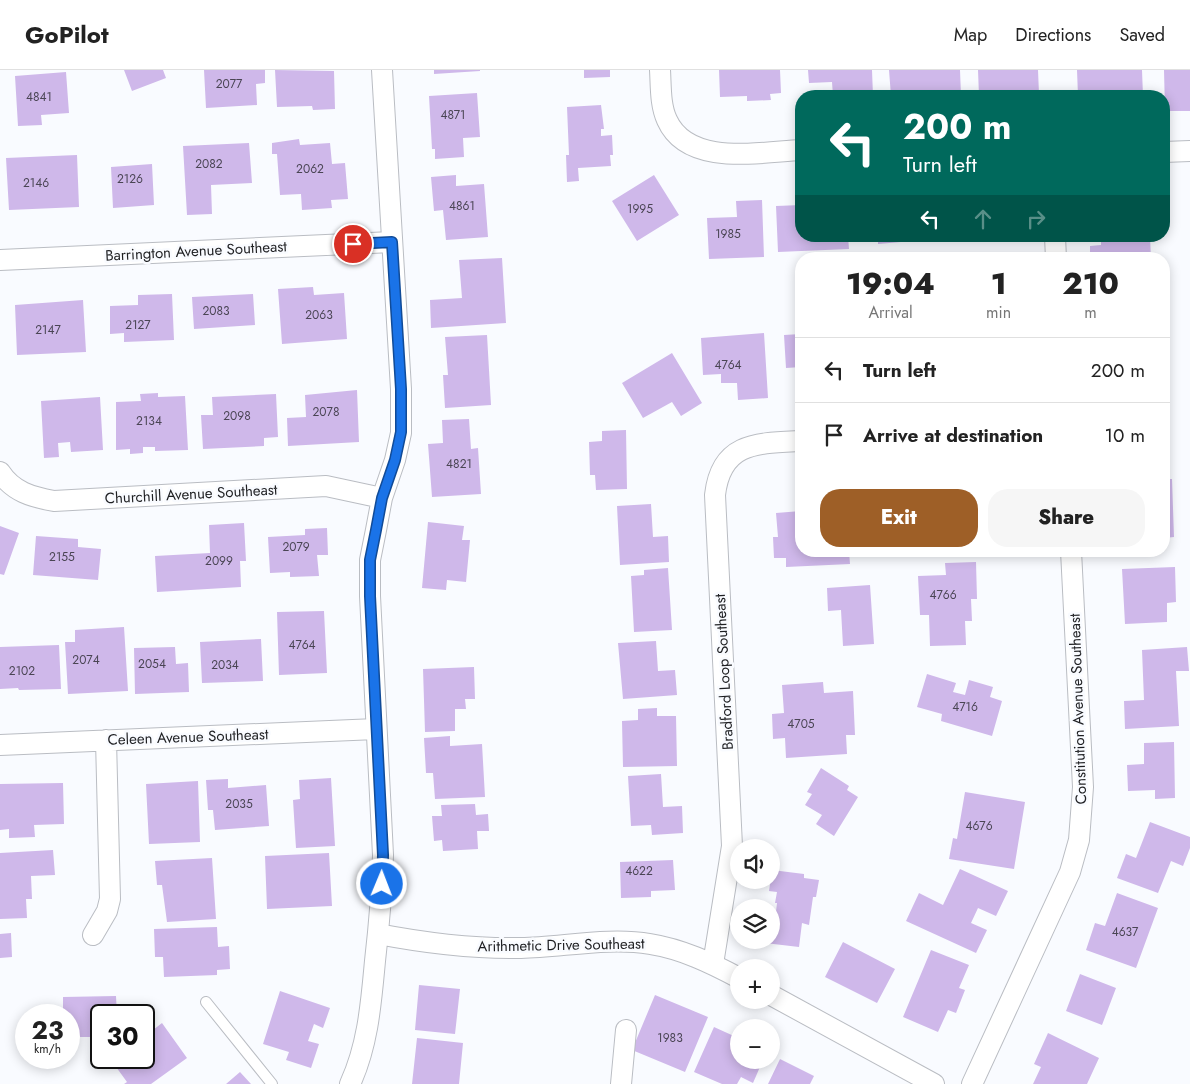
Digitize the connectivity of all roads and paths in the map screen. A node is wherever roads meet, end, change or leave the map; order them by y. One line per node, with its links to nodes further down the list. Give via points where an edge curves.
1 (382, 70): 6 (street)
2 (660, 70): 3 (street, via 667,120 690,145 710,152)
3 (795, 150)
4 (1190, 151): 5 (street)
5 (1170, 152)
6 (392, 242): 7 (street, Barrington Avenue Southeast); 10 (street, via 401,432)
7 (0, 260)
8 (795, 442): 17 (street, Bradford Loop Southeast, via 759,443 740,450 726,461 717,477 715,495 732,846)
9 (2, 476): 10 (street, Churchill Avenue Southeast, via 18,491 54,501 326,486)
10 (382, 498): 12 (street, via 370,560)
11 (1071, 557): 26 (street, Constitution Avenue Southeast, via 1083,787 1079,840 1070,872)
12 (376, 728): 13 (street, Celeen Avenue Southeast); 15 (street, via 383,855)
13 (106, 740): 14 (street, Celeen Avenue Southeast); 16 (street, via 110,899)
14 (0, 745)
15 (378, 934): 17 (street, Arithmetic Drive Southeast, via 488,948 626,942 649,944 677,950); 23 (street, via 368,1027 360,1062)
16 (93, 935)
17 (713, 964): 18 (street, Arithmetic Drive Southeast)
18 (730, 973)
19 (780, 1000): 25 (street)
20 (206, 1002): 22 (lane)
21 (626, 1030): 24 (street)
22 (272, 1084)
23 (350, 1084)
24 (620, 1084)
25 (934, 1084)
26 (972, 1084)

